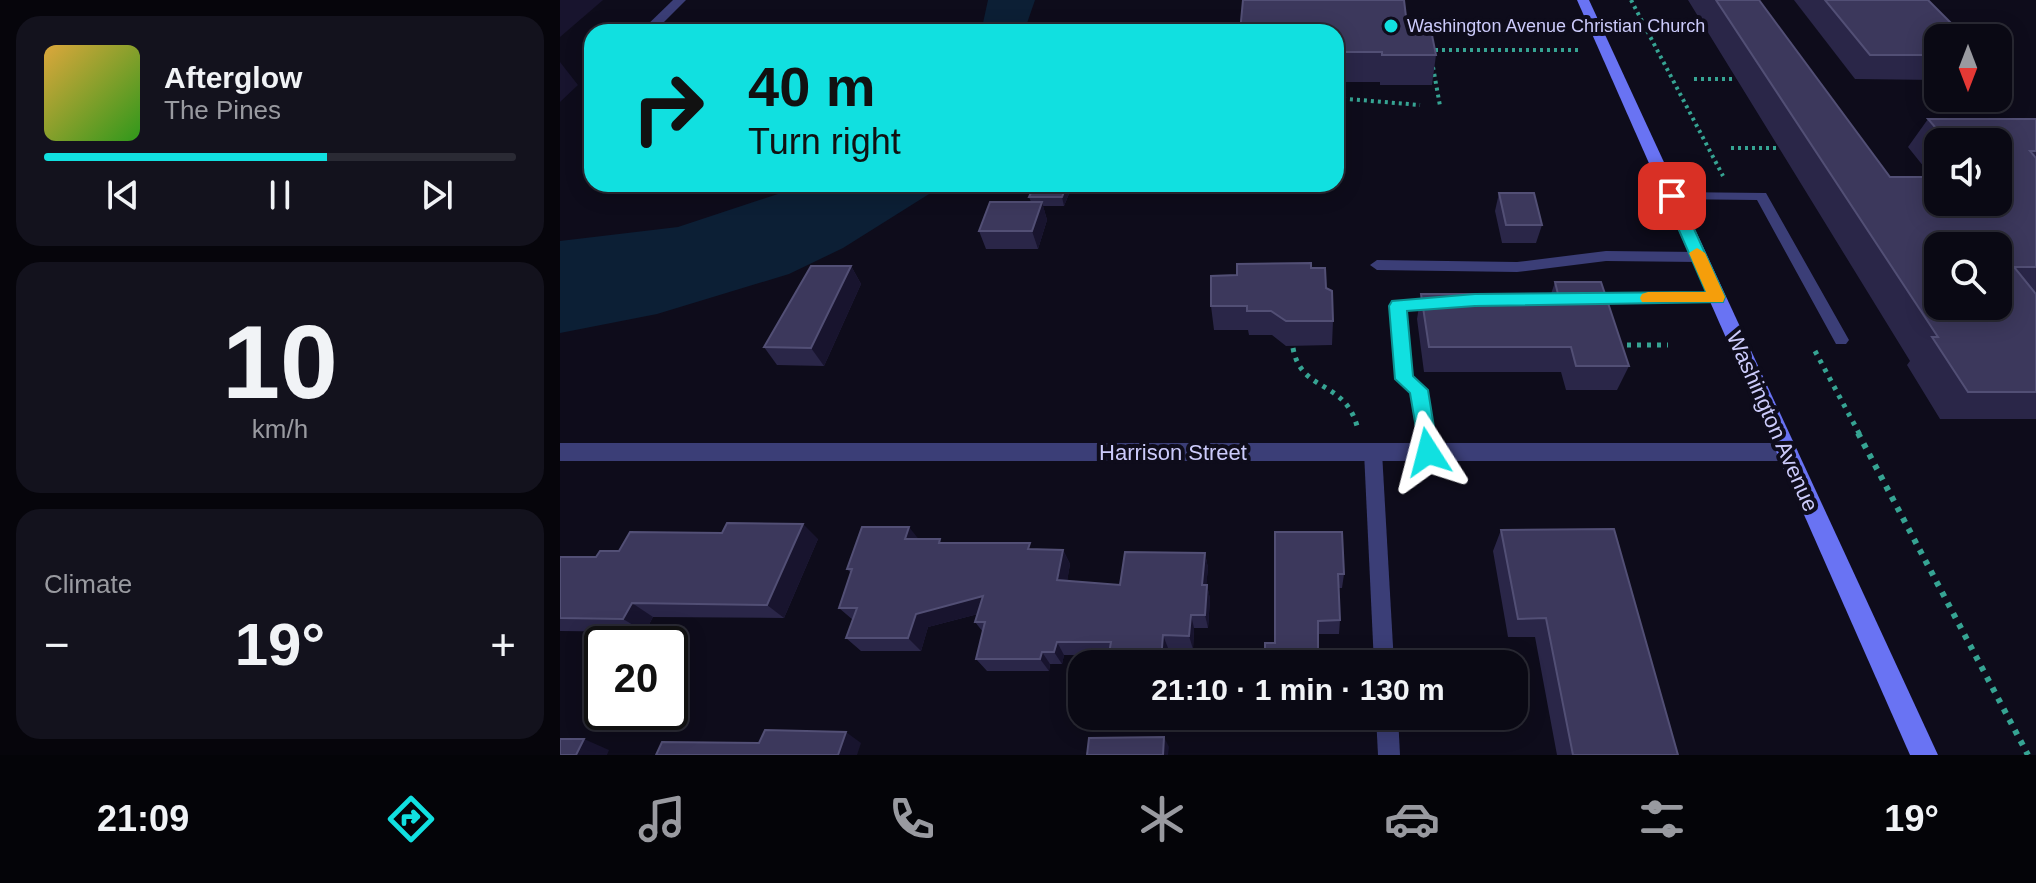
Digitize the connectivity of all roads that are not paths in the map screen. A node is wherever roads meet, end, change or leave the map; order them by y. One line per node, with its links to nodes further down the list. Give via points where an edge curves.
1 (680, 0): 3 (street)
2 (1583, 0): 4 (street, Washington Avenue)
3 (655, 24)
4 (1672, 196): 5 (street, Washington Avenue); 10 (lane, via 1761,196)
5 (1699, 257): 6 (lane, via 1606,256 1517,267); 7 (street, Washington Avenue)
6 (1377, 265)
7 (1717, 297): 8 (lane); 14 (street, Washington Avenue)
8 (1571, 299)
9 (1462, 301): 13 (lane, via 1398,306 1404,379 1418,390)
10 (1841, 340)
11 (1366, 444): 12 (street, Harrison Street); 13 (street, Harrison Street); 15 (lane)
12 (560, 452)
13 (1428, 452): 14 (street, Harrison Street)
14 (1787, 452): 18 (street, Washington Avenue)
15 (1383, 650)
16 (1388, 730): 17 (lane)
17 (1389, 755)
18 (1924, 755)

